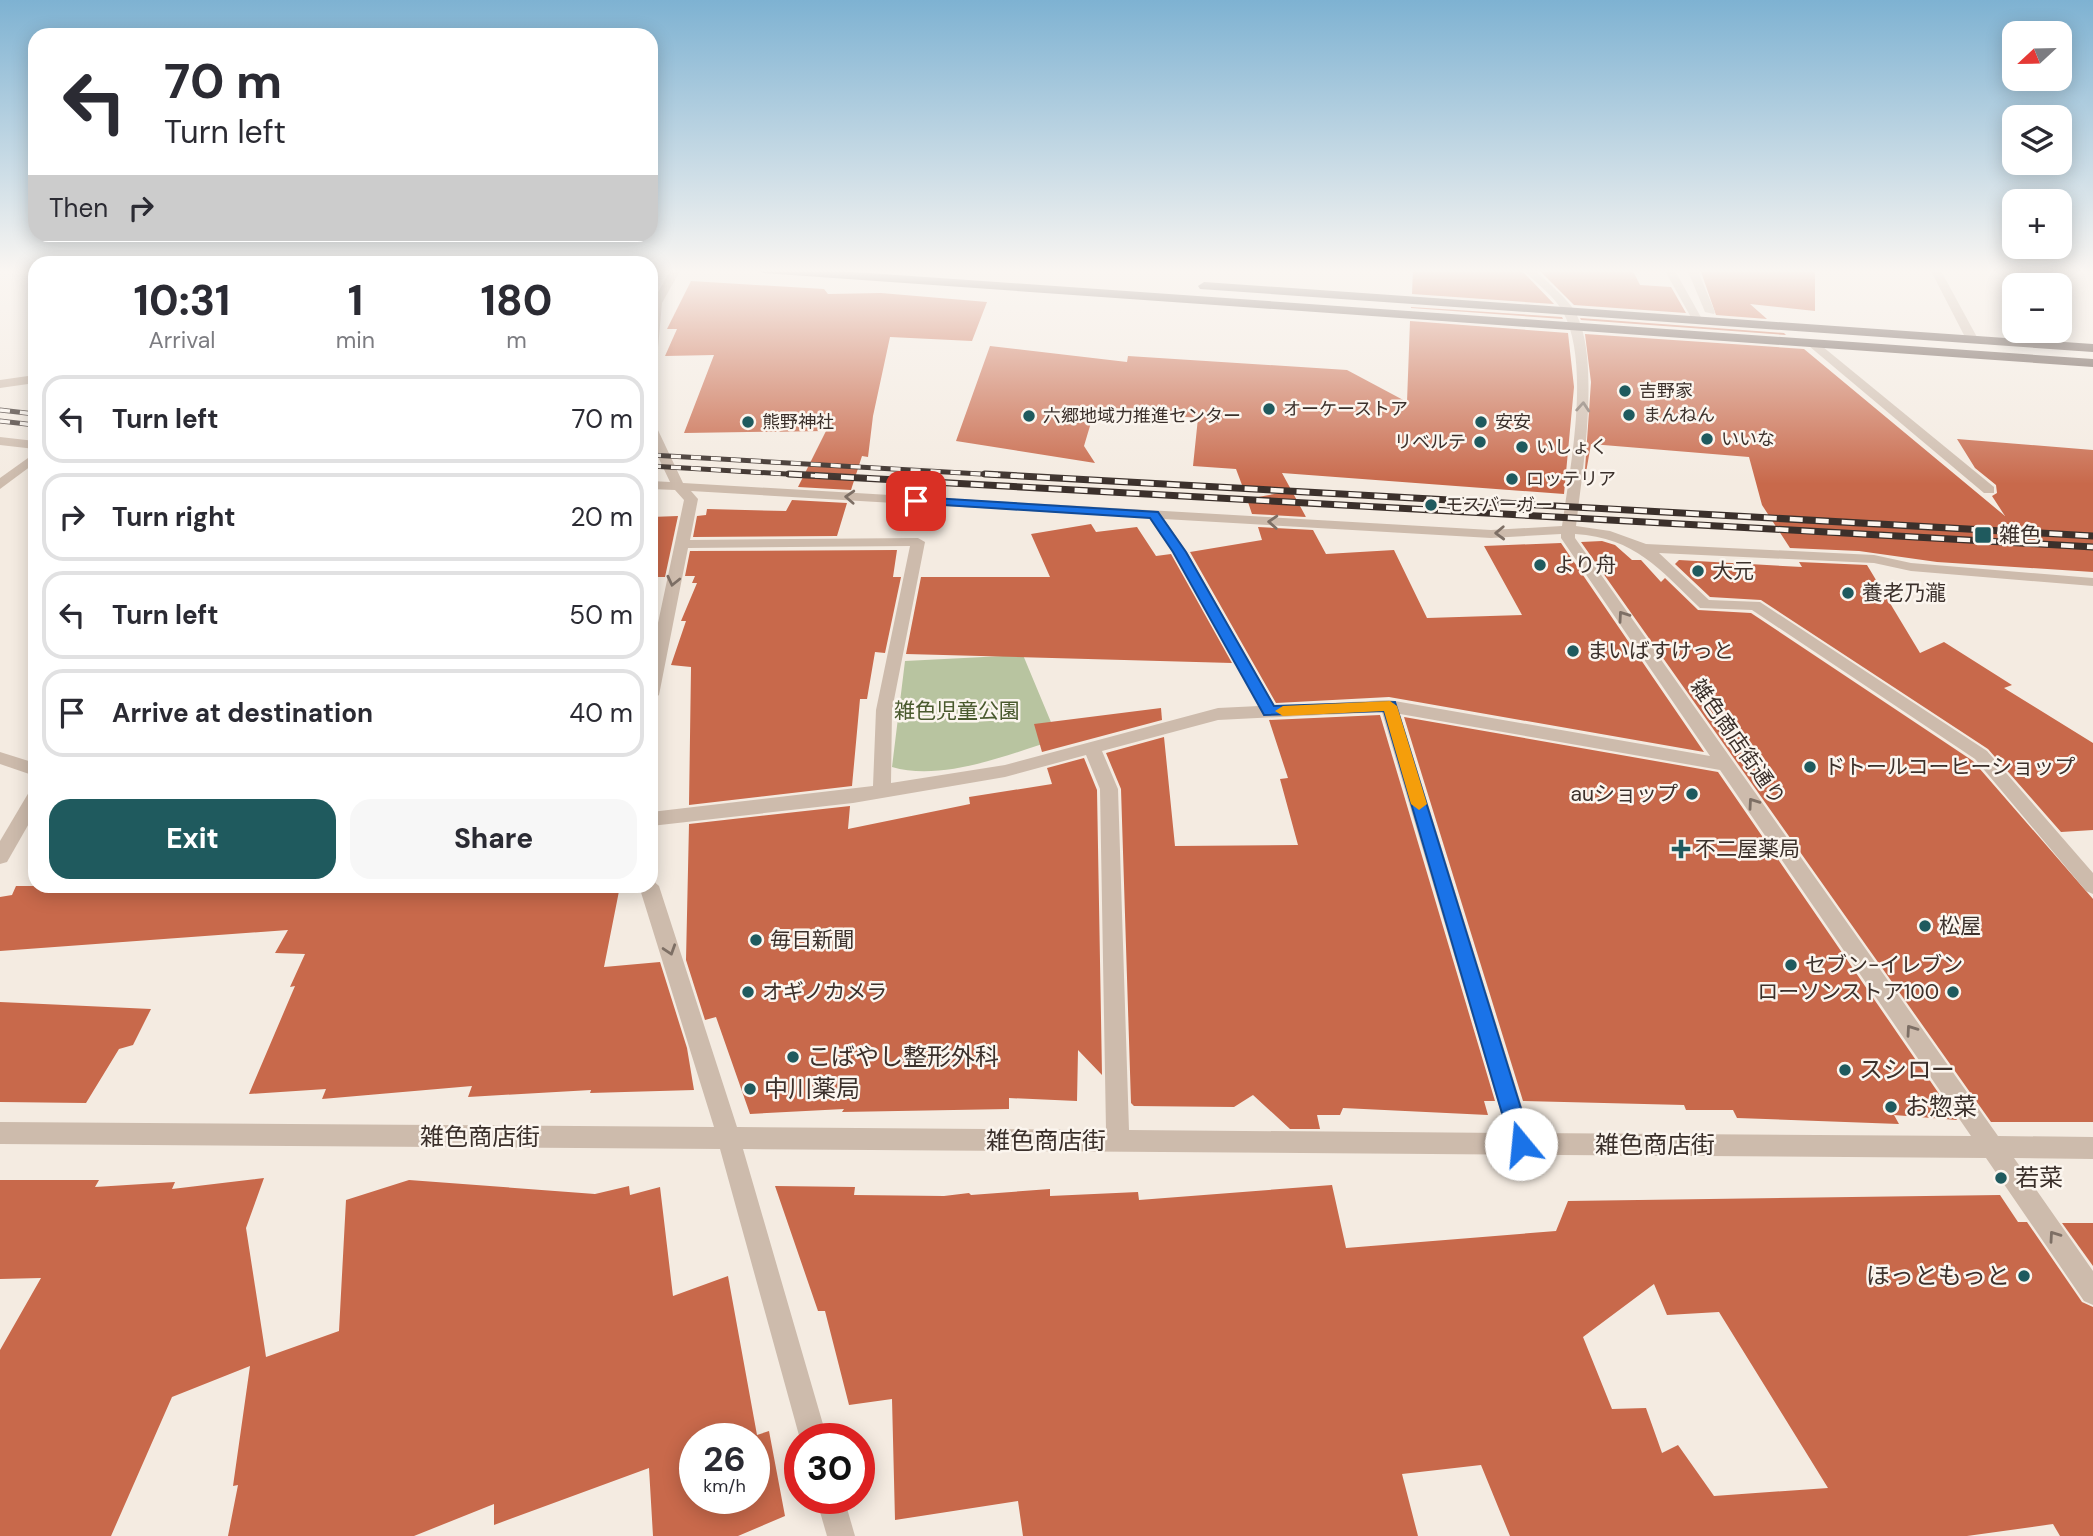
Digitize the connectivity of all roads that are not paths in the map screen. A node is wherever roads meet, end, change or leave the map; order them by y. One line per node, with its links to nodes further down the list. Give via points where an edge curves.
1 (1576, 341): 18 (street, one-way to 1, via 1584,402)
2 (1766, 341): 4 (highway)
3 (1995, 341): 5 (highway)
4 (1813, 344): 6 (highway); 16 (street)
5 (2093, 348)
6 (2093, 363)
7 (28, 380): 8 (street)
8 (0, 384)
9 (0, 441): 11 (street)
10 (658, 443): 15 (street)
11 (28, 444)
12 (28, 463): 13 (street)
13 (0, 485)
14 (658, 485): 15 (street)
15 (678, 486): 17 (street, one-way to 15); 19 (street, via 691,499)
16 (1989, 490)
17 (1154, 515): 18 (street, one-way to 17, via 1491,534); 24 (street, via 1180,552)
18 (1568, 530): 20 (street, via 1613,534); 27 (street, 雑色商店街通り, one-way to 18, via 1569,538)
19 (682, 544): 22 (street, one-way to 22); 29 (street, via 918,542 884,710)
20 (1643, 548): 21 (street, via 1874,559 1911,567); 33 (street, via 1705,605 1755,605 1981,755)
21 (2093, 582)
22 (658, 618)
23 (1390, 706): 24 (street); 27 (street); 38 (street)
24 (1270, 712): 25 (street, via 1218,714)
25 (1092, 748): 29 (street, via 1005,771); 37 (street, via 1109,789)
26 (0, 758): 28 (street)
27 (1726, 765): 39 (street, 雑色商店街通り, one-way to 27)
28 (28, 768)
29 (882, 791): 31 (street)
30 (28, 809): 32 (street)
31 (658, 819)
32 (0, 857)
33 (2093, 886)
34 (651, 893): 36 (street, one-way to 36)
35 (0, 1133): 36 (street, 雑色商店街)
36 (728, 1139): 37 (street, 雑色商店街); 42 (street)
37 (1118, 1142): 38 (street, 雑色商店街)
38 (1521, 1144): 39 (street, 雑色商店街)
39 (1992, 1146): 40 (street, 雑色商店街); 41 (street, 雑色商店街通り, one-way to 39)
40 (2093, 1148)
41 (2093, 1292)
42 (809, 1423)
43 (835, 1514): 44 (street)
44 (841, 1536)

